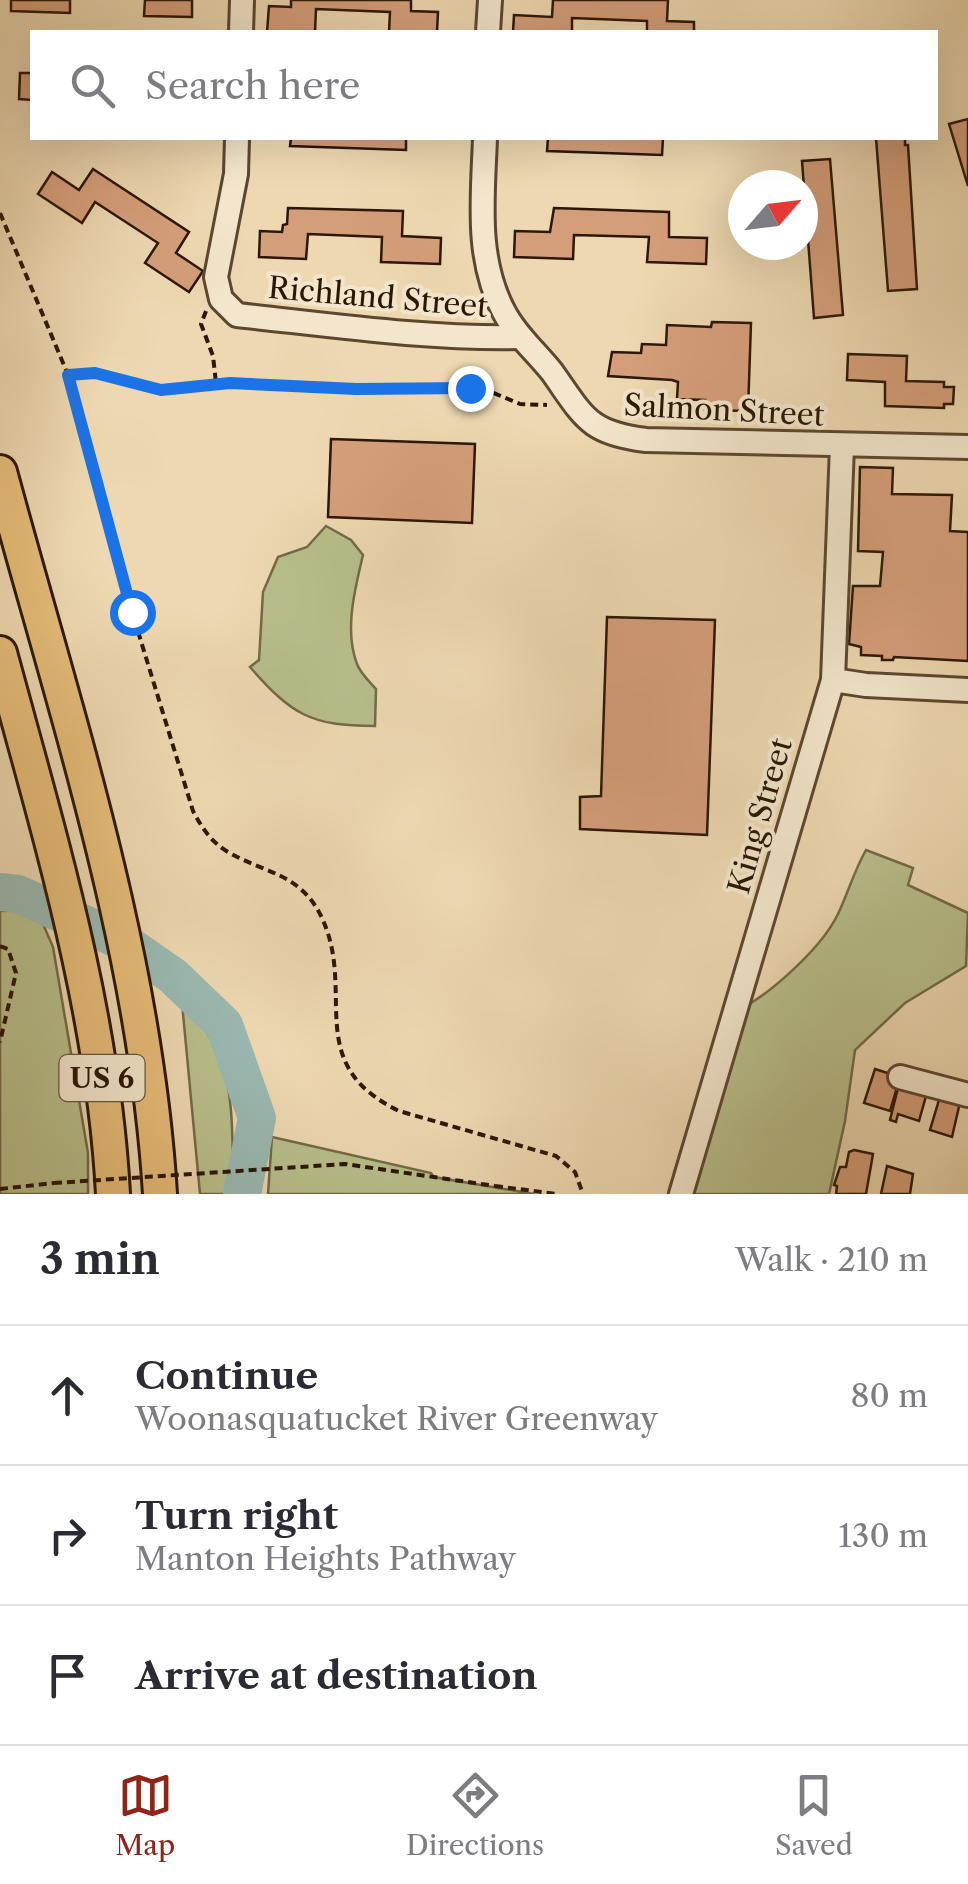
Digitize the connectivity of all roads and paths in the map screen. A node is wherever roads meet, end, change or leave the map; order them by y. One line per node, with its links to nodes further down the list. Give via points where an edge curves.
1 (242, 0): 3 (street)
2 (490, 0): 4 (street)
3 (240, 30)
4 (488, 30)
5 (237, 140): 8 (street, via 216,276)
6 (485, 140): 9 (street, Salmon Street, via 483,244 490,280)
7 (0, 213): 10 (path)
8 (221, 299): 9 (street, Richland Street, via 237,315); 11 (path, via 211,303 201,324)
9 (521, 337): 13 (street, Salmon Street, via 586,420 611,436)
10 (68, 375): 11 (path, via 95,373 161,390); 27 (path, via 193,812 206,835 226,851 293,880 321,915 332,945 339,1051 358,1084 400,1111 556,1156 575,1172)
11 (216, 384): 12 (path, via 470,388 520,404)
12 (559, 404)
13 (842, 446): 14 (street, Salmon Street); 17 (street, King Street)
14 (968, 447)
15 (0, 472): 25 (highway, US 6, via 135,986)
16 (0, 653): 24 (highway, US 6, via 81,962 102,1076)
17 (833, 680): 18 (street); 28 (street, King Street)
18 (968, 690)
19 (0, 946): 20 (path, via 16,973)
20 (0, 1042)
21 (900, 1077): 22 (street)
22 (968, 1095)
23 (0, 1189): 26 (path, bridge, via 345,1164)
24 (113, 1194)
25 (160, 1194)
26 (556, 1194)
27 (583, 1194)
28 (681, 1194)

